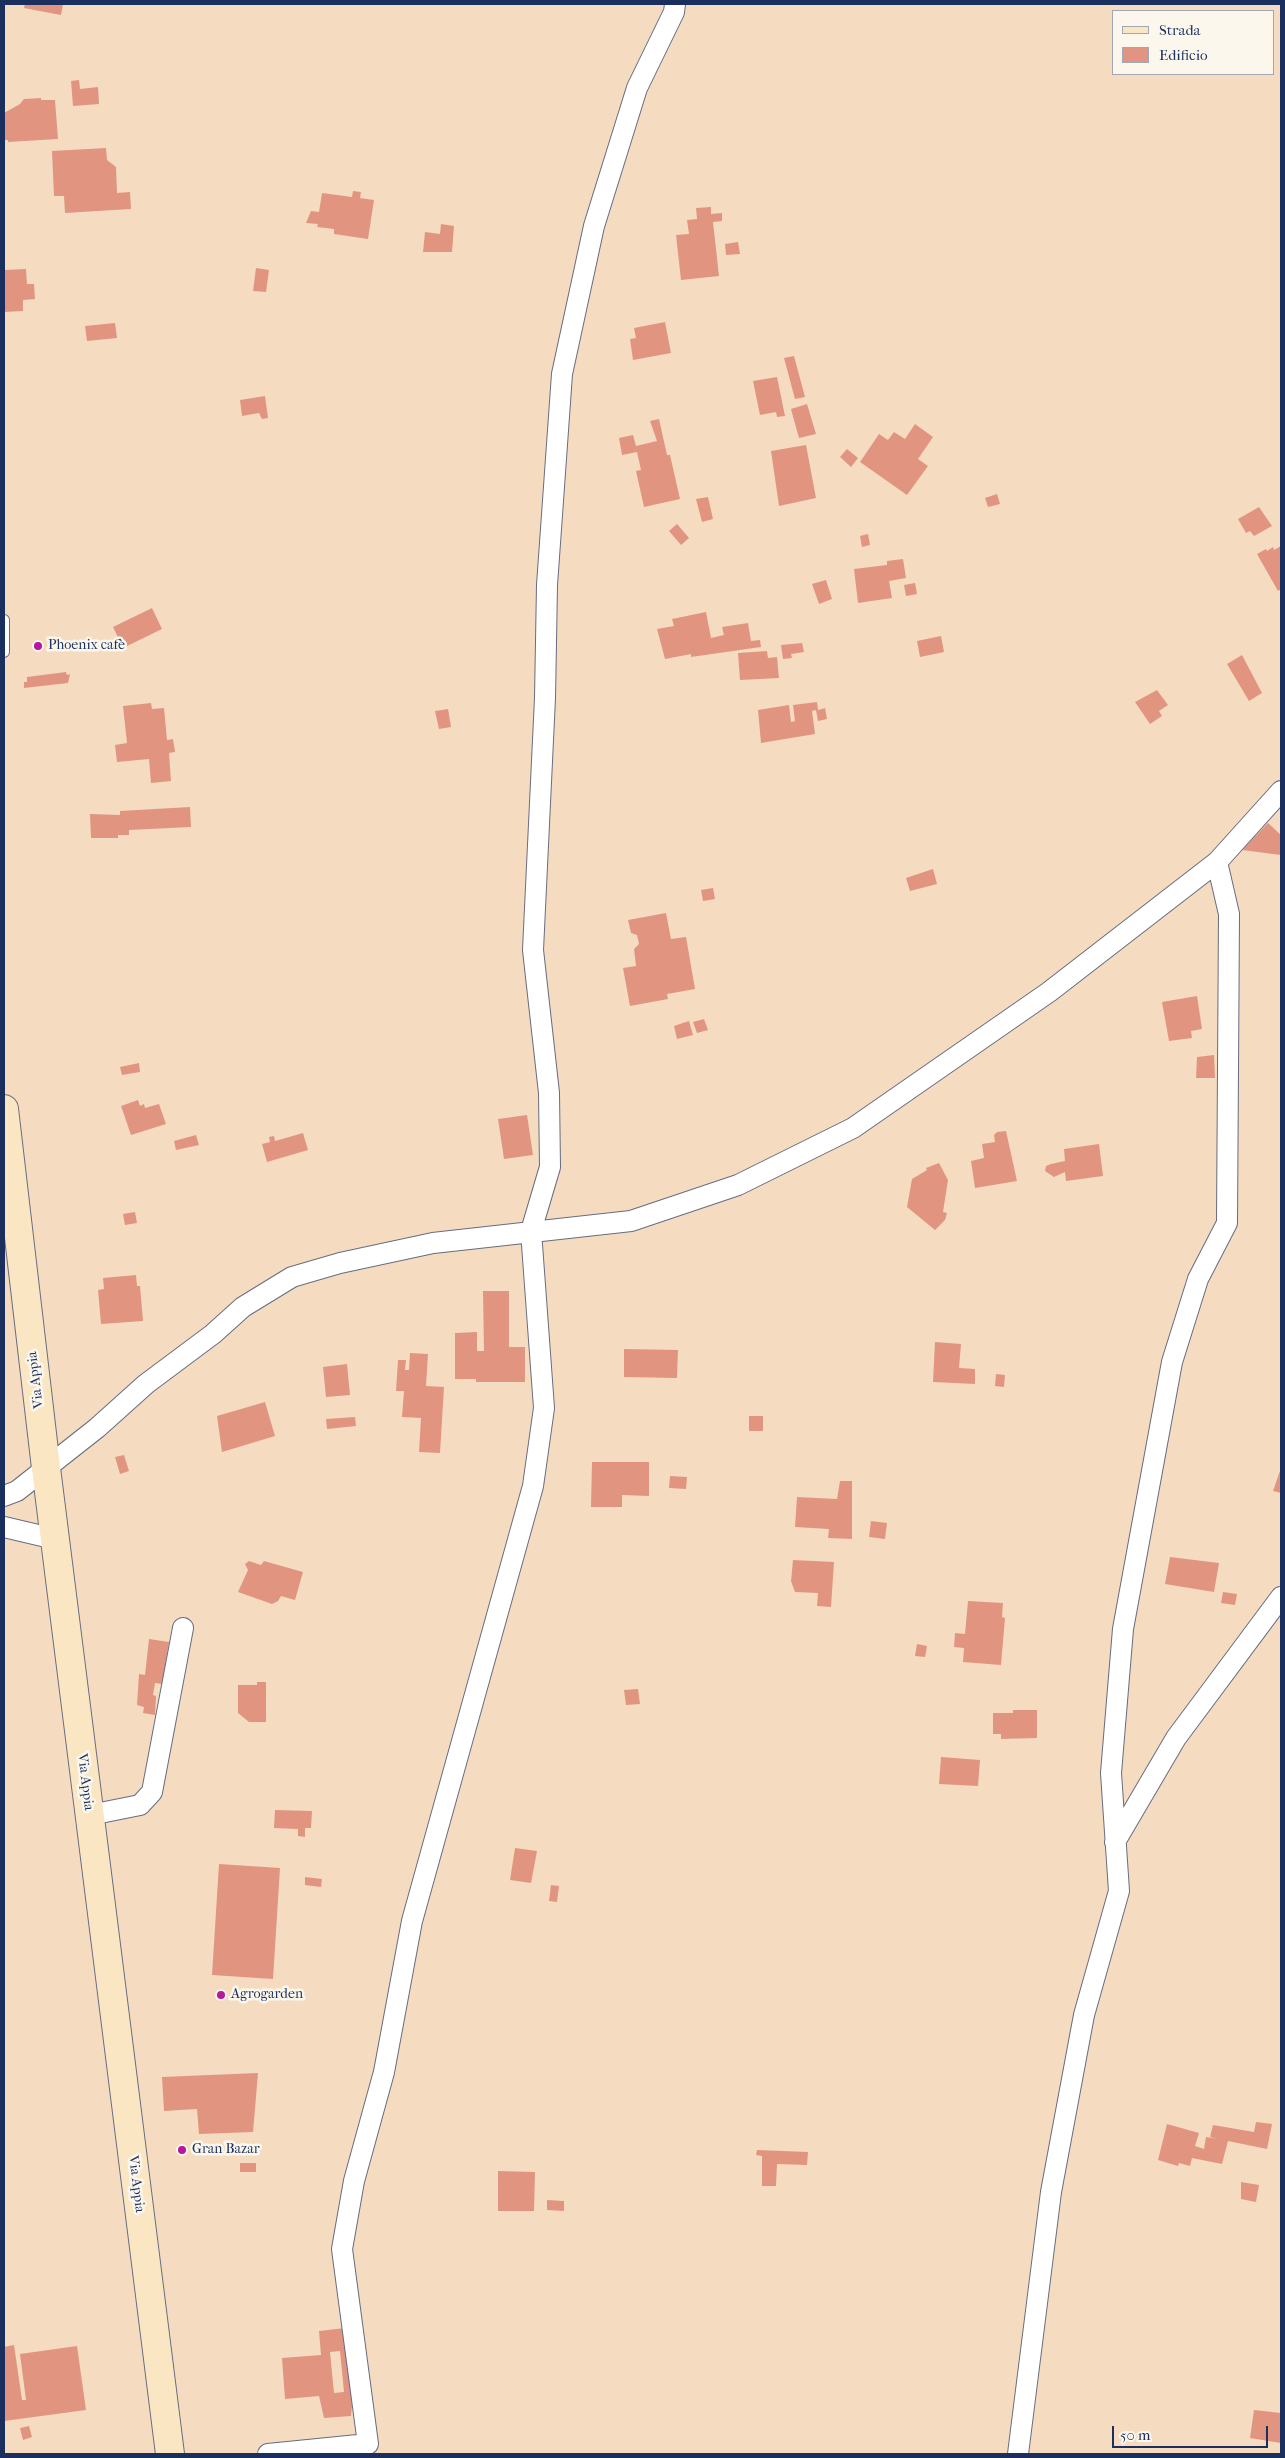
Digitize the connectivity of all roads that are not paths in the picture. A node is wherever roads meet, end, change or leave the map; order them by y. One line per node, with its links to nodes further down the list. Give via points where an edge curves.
1 (675, 4): 7 (street, via 637,88 594,226 562,374 547,585 533,950 549,1092 550,1167)
2 (4, 620): 3 (lane)
3 (4, 652)
4 (1281, 791): 5 (street)
5 (1217, 862): 7 (street, via 1049,992 853,1128 738,1185 631,1221); 15 (street, via 1229,914 1227,1223 1198,1279 1172,1362 1122,1629 1110,1773)
6 (4, 1109): 8 (main road, Via Appia)
7 (531, 1231): 8 (street, via 433,1244 340,1263 292,1277 243,1307); 17 (street, via 544,1408 533,1486 412,1922 384,2072 354,2181 342,2249 368,2444)
8 (46, 1468): 9 (street, via 17,1491); 11 (main road, Via Appia)
9 (4, 1496)
10 (4, 1527): 11 (street)
11 (55, 1539): 14 (main road, Via Appia)
12 (1281, 1597): 15 (street, via 1176,1738)
13 (183, 1628): 14 (street, via 152,1792 140,1805)
14 (90, 1815): 16 (main road, Via Appia)
15 (1115, 1842): 18 (street, via 1119,1891 1084,2015 1051,2192)
16 (170, 2454)
17 (268, 2454)
18 (1018, 2454)

